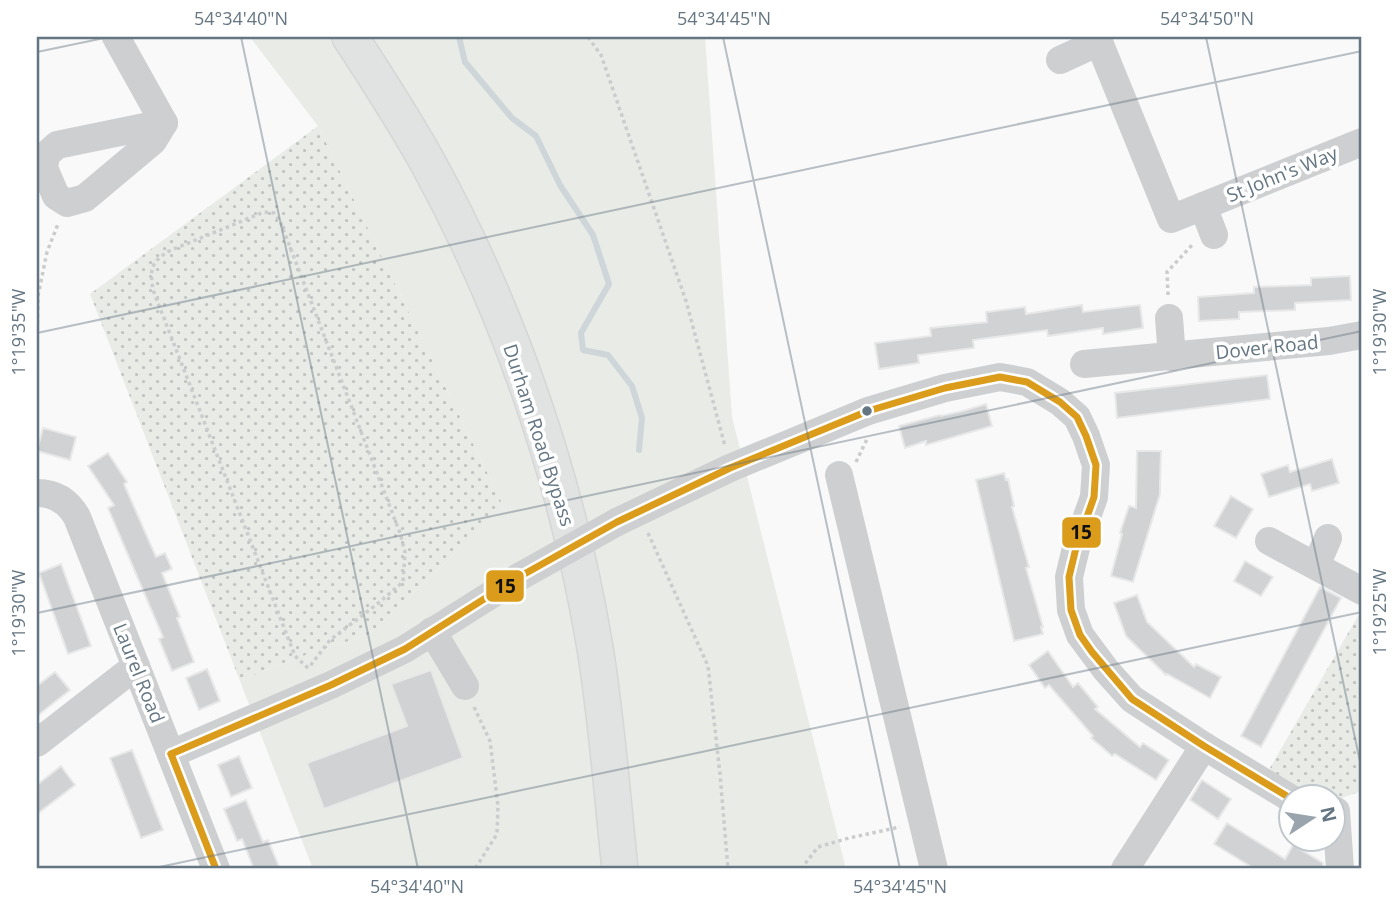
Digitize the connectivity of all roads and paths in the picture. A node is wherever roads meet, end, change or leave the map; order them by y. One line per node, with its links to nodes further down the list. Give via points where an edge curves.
1 (116, 37): 6 (street)
2 (350, 37): 35 (main road, Durham Road Bypass, via 458,222 494,300 546,443 595,648)
3 (588, 37): 16 (path, via 601,55 686,301)
4 (1098, 39): 5 (street); 9 (street, St John's Way, via 1171,219)
5 (1060, 60)
6 (164, 124): 8 (street, via 152,141 85,198); 8 (street, via 57,145 46,155 44,169 56,196)
7 (1362, 142): 9 (street, St John's Way)
8 (66, 203): 12 (path, via 47,252 38,296)
9 (1209, 222): 10 (path, via 1167,271)
10 (1170, 318): 13 (street)
11 (1362, 335): 13 (street, Dover Road)
12 (37, 345)
13 (1172, 357): 14 (street, Dover Road)
14 (1084, 364)
15 (868, 435): 17 (path, via 855,465)
16 (730, 468): 19 (street); 29 (street, via 868,411 945,388 1000,377 1027,382 1060,402 1081,424 1096,465 1094,497 1069,577 1070,610 1080,635 1132,699)
17 (839, 475): 32 (street)
18 (37, 492): 25 (street, Laurel Road, via 58,497 77,517)
19 (628, 517): 24 (street, bridge); 36 (path, via 708,666)
20 (1328, 538): 22 (street)
21 (1269, 541): 22 (street)
22 (1316, 566): 23 (street)
23 (1362, 591)
24 (432, 631): 27 (street); 30 (street, via 331,685)
25 (136, 666): 28 (street); 30 (street, Laurel Road)
26 (309, 668): 26 (path, via 330,640 403,582 405,552 280,221 274,213 264,212 169,251 155,260 150,273 295,656)
27 (465, 685): 34 (path, via 490,741 498,806 497,834)
28 (37, 743)
29 (1204, 746): 31 (street); 39 (street)
30 (171, 754): 33 (street, Laurel Road)
31 (1276, 790)
32 (923, 822): 37 (path, via 818,847); 38 (street)
33 (216, 869)
34 (475, 869)
35 (620, 869)
36 (727, 869)
37 (801, 869)
38 (934, 869)
39 (1125, 869)

